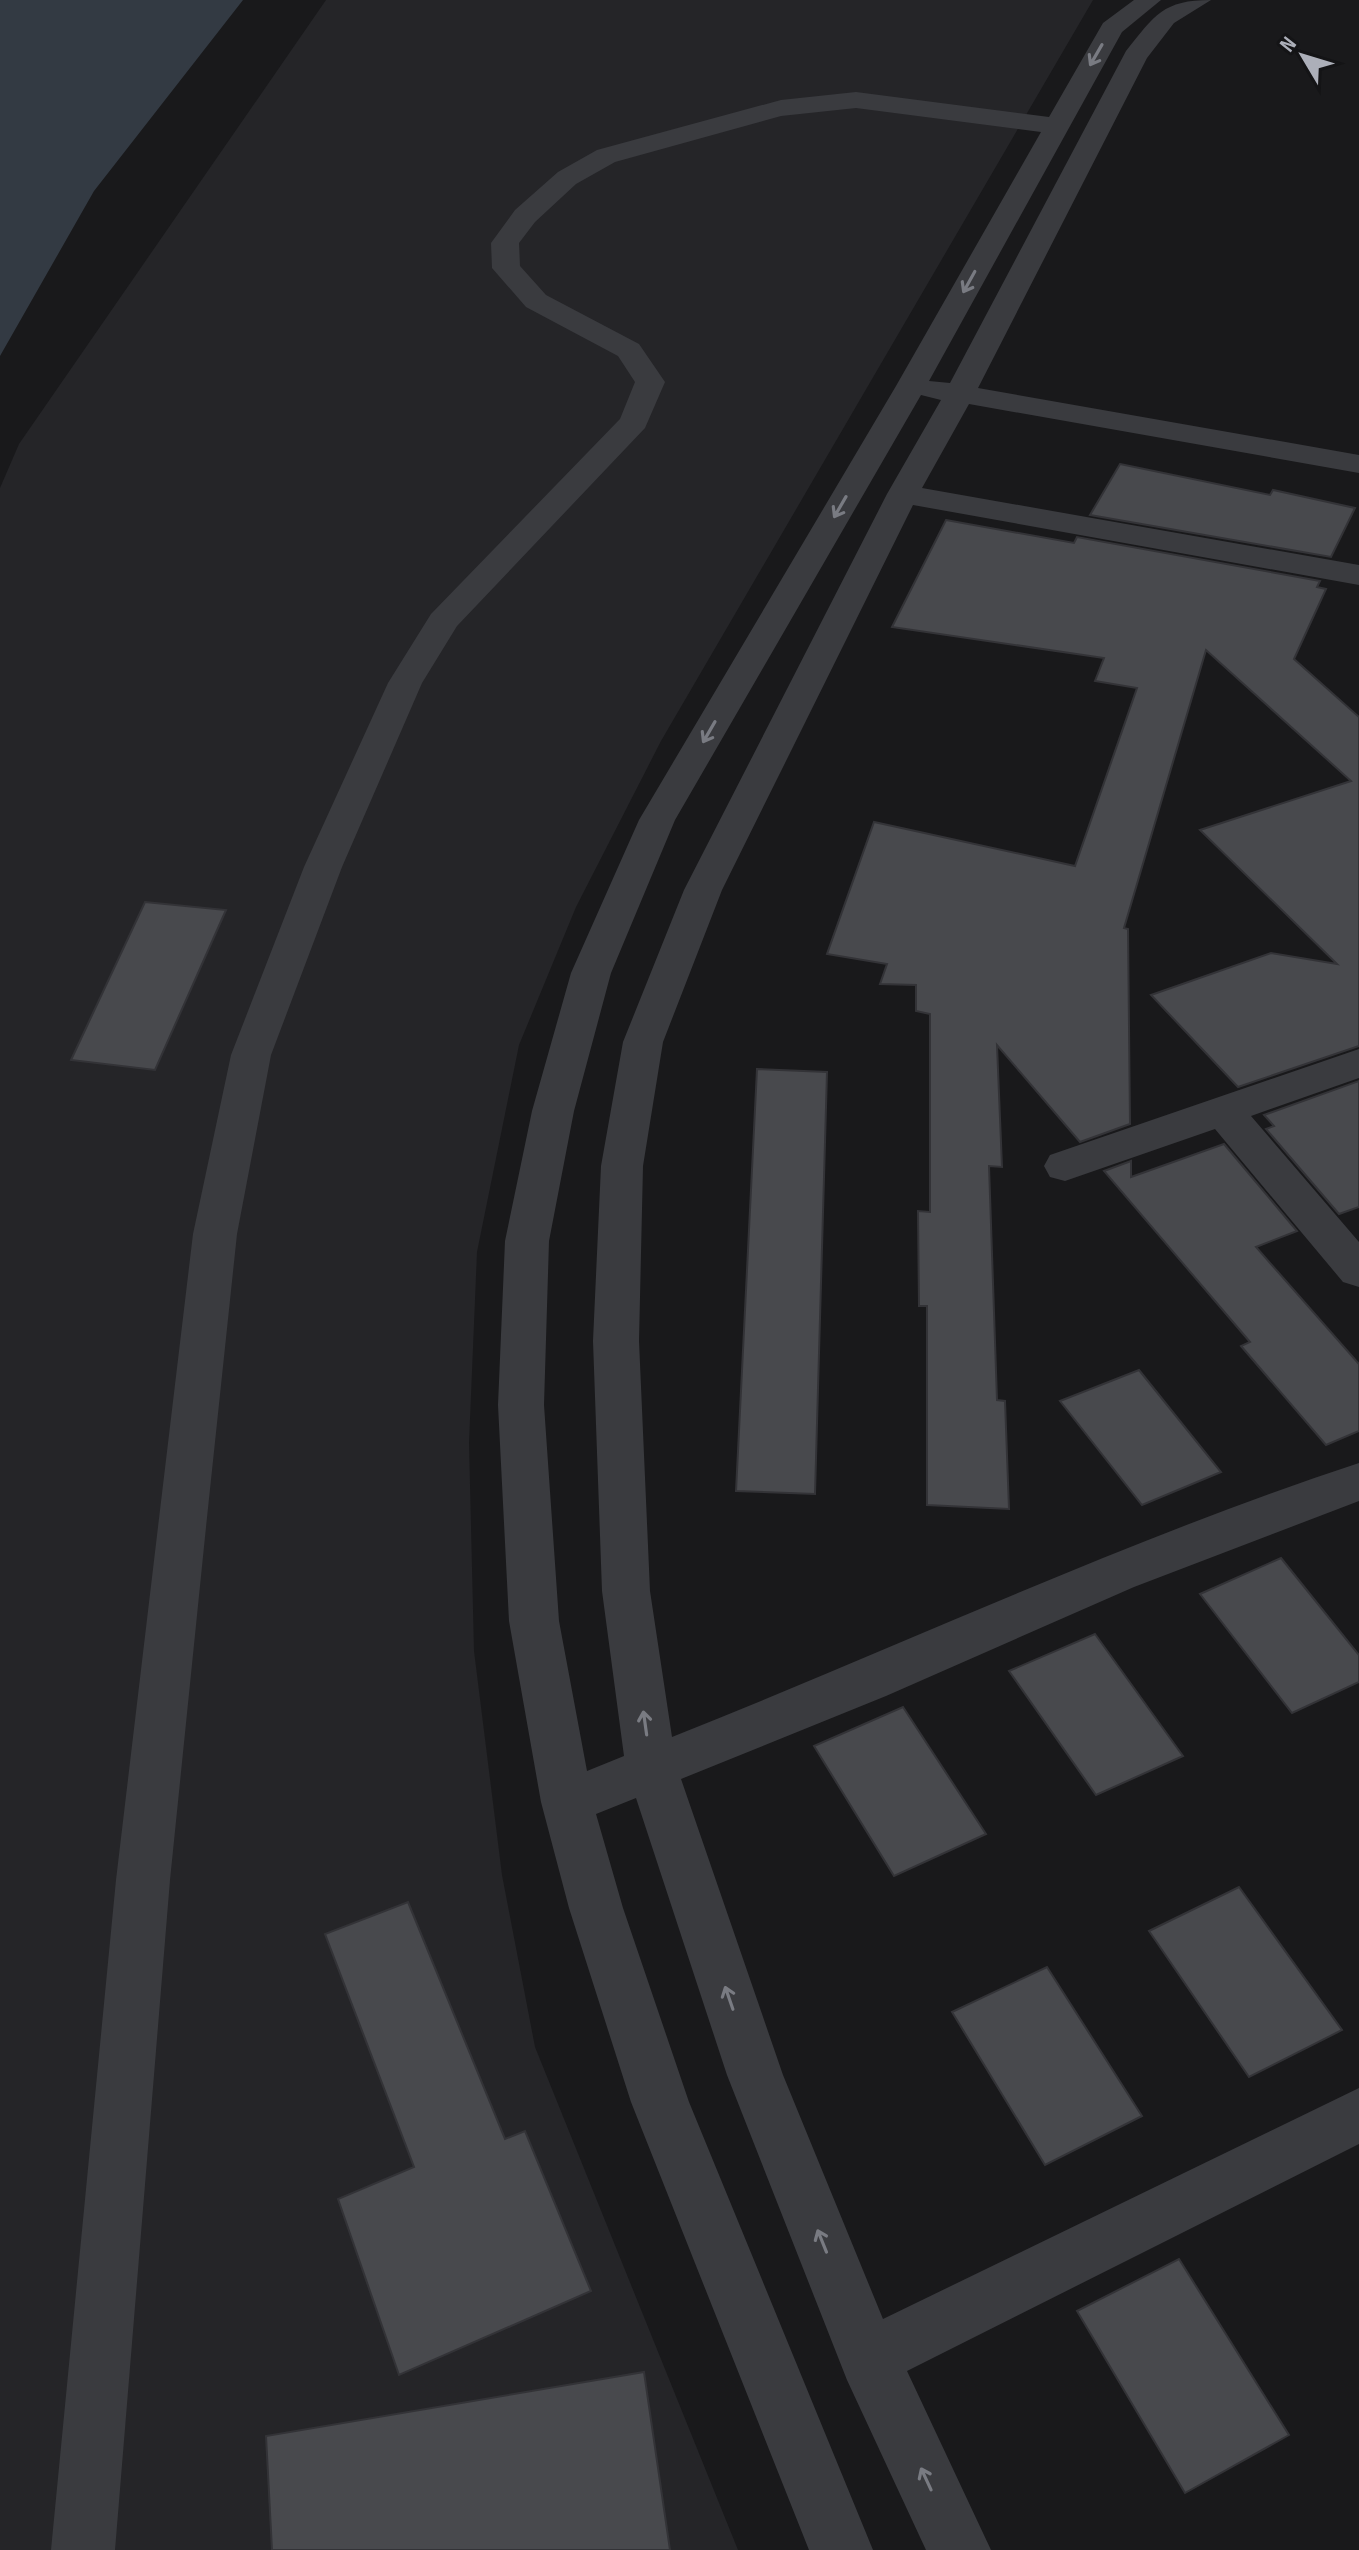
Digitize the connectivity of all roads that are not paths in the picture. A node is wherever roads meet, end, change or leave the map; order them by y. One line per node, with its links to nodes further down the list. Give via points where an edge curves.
1 (1149, 0): 3 (street, one-way to 3, via 1112,28)
2 (1199, 0): 5 (street, via 1165,18 1135,56)
3 (1056, 126): 4 (street, one-way to 4); 18 (street, via 856,100 781,108 606,156 567,178 525,216 505,243 506,268 536,301 629,350 650,382 634,422 443,621 405,683 323,867 251,1055 215,1234 143,1880)
4 (911, 386): 5 (street); 15 (street, one-way to 15, via 657,820 591,973 553,1111 527,1241 521,1405 534,1621)
5 (960, 393): 6 (street); 7 (street)
6 (1359, 464)
7 (903, 494): 8 (street); 14 (street, one-way to 7, via 626,1591 616,1341 622,1166 643,1042 703,890)
8 (1359, 575)
9 (1359, 1063): 10 (street)
10 (1222, 1110): 11 (street); 12 (street)
11 (1065, 1166)
12 (1359, 1271)
13 (1359, 1482): 14 (street, via 1117,1573 868,1681)
14 (651, 1766): 15 (street); 17 (street, one-way to 14, via 755,2075)
15 (567, 1802): 19 (street, via 660,2102)
16 (1359, 2115): 17 (street)
17 (869, 2358): 20 (street, one-way to 17)
18 (83, 2550)
19 (841, 2550)
20 (959, 2550)

